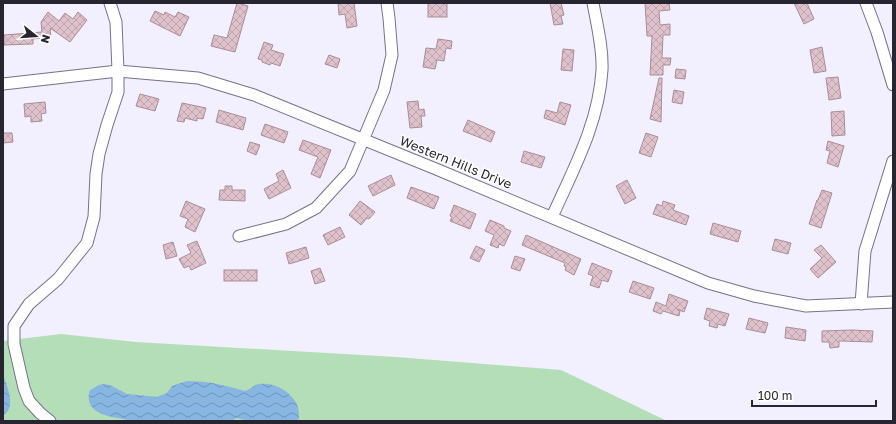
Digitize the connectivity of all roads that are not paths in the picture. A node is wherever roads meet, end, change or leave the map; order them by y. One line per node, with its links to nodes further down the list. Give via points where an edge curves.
1 (110, 3): 5 (street, via 116,22)
2 (387, 3): 8 (street, via 392,55 384,90)
3 (593, 3): 10 (street, via 602,68 600,90 588,137)
4 (866, 3): 7 (street)
5 (118, 71): 6 (street, Western Hills Drive); 8 (street, Western Hills Drive, via 198,78 254,95); 14 (street, via 118,92 99,154 94,216 87,243 58,279 29,304 14,326 14,344 24,388 30,401)
6 (3, 84)
7 (893, 85)
8 (363, 139): 10 (street, Western Hills Drive); 11 (street, via 350,171 316,208 286,224)
9 (893, 161): 13 (street, via 865,251)
10 (552, 217): 13 (street, Western Hills Drive, via 708,283 754,296 806,306)
11 (239, 236)
12 (893, 302): 13 (street, Western Hills Drive)
13 (861, 304)
14 (50, 421)

